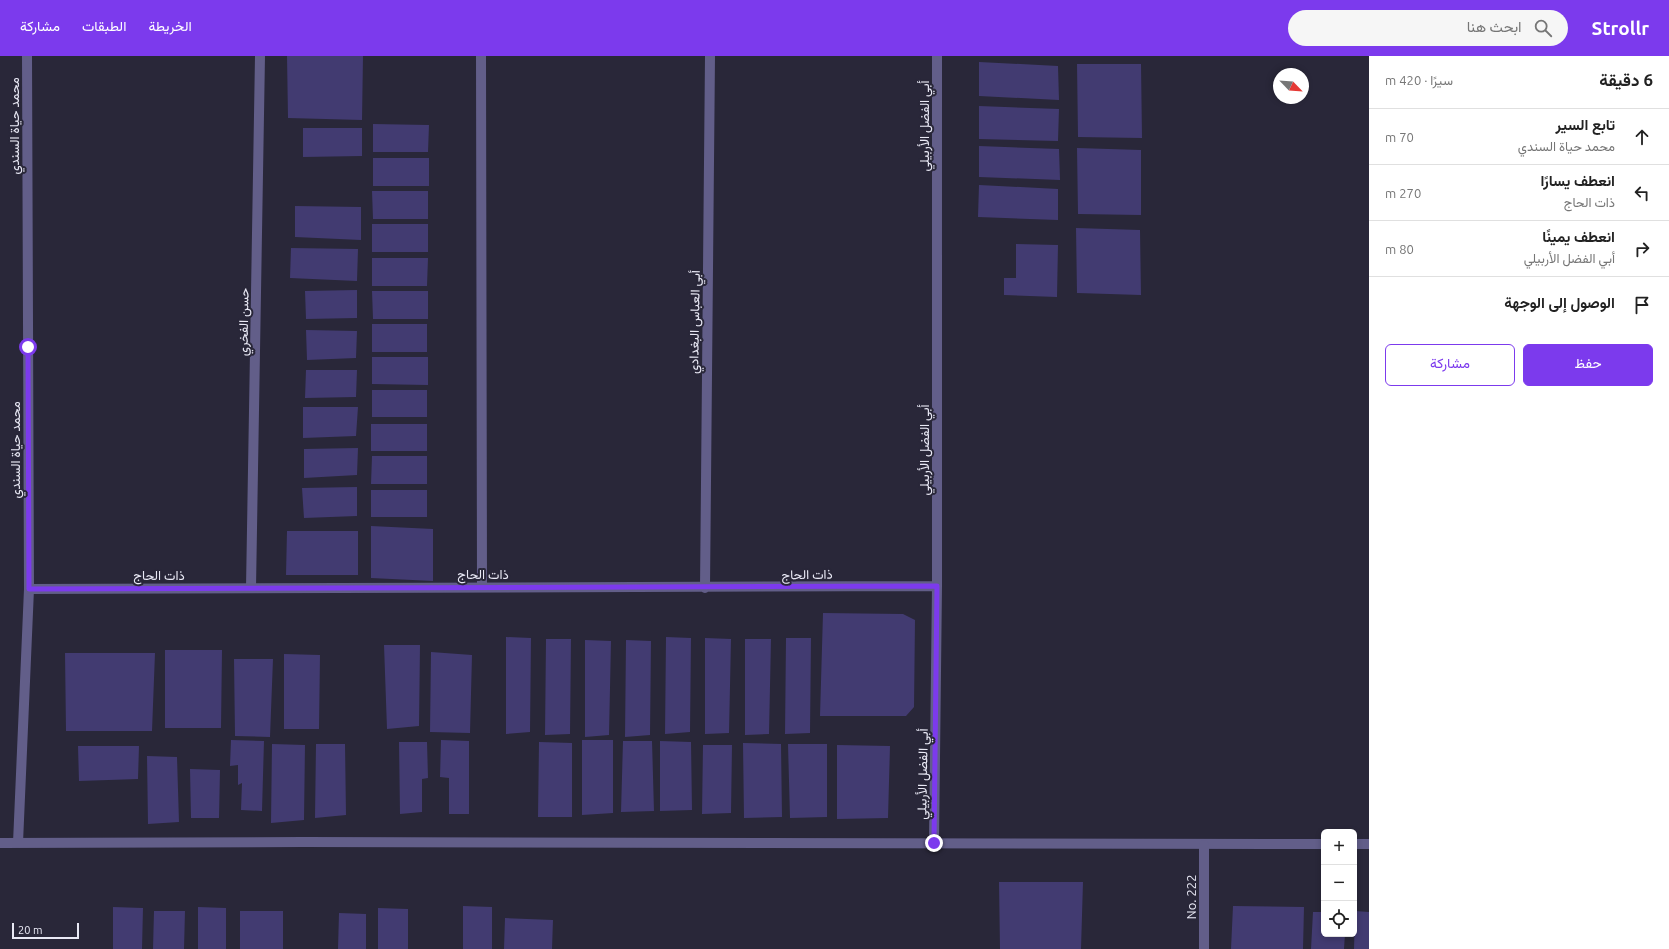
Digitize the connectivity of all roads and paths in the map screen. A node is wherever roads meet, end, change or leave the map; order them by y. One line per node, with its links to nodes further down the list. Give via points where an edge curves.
1 (27, 56): 10 (street, محمد حياة السندي)
2 (260, 56): 8 (street, حسن الفخري)
3 (481, 56): 7 (street)
4 (710, 56): 9 (street, أبي العباس البغدادي)
5 (937, 56): 6 (street, أبي الفضل الأربيلي)
6 (937, 586): 9 (street, ذات الحاج); 13 (street, أبي الفضل الأربيلي)
7 (482, 587): 8 (street, ذات الحاج); 9 (street, ذات الحاج)
8 (251, 588): 10 (street, ذات الحاج)
9 (705, 588)
10 (29, 589): 12 (street, محمد حياة السندي)
11 (0, 843): 12 (street)
12 (18, 843): 13 (street)
13 (934, 843): 17 (street)
14 (1321, 844): 17 (street)
15 (1357, 844): 16 (street)
16 (1369, 844)
17 (1204, 845): 18 (street, No. 222)
18 (1204, 949)

